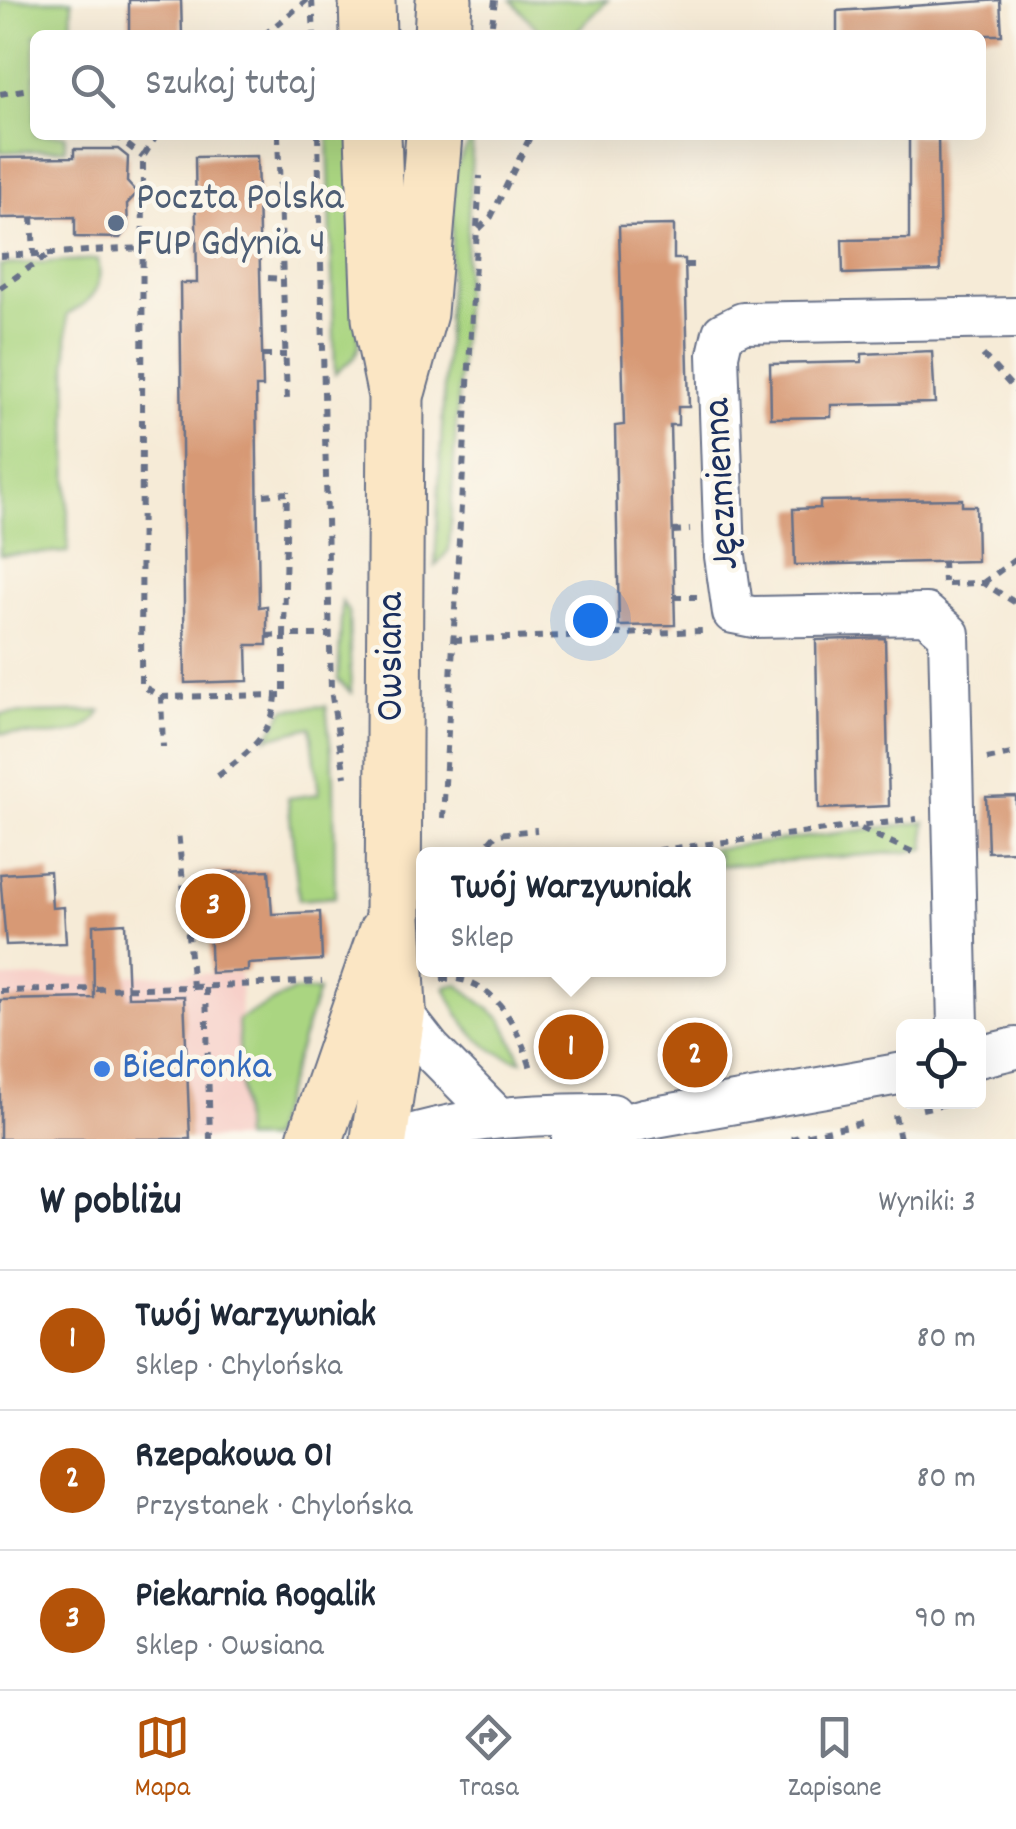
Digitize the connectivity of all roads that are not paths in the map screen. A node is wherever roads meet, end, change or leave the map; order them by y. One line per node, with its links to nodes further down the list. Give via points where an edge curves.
1 (367, 0): 3 (street)
2 (444, 0): 4 (street)
3 (368, 30)
4 (442, 30)
5 (372, 140): 8 (street, Owsiana, via 380,318)
6 (434, 140): 8 (street, Owsiana, via 419,314)
7 (1016, 318): 11 (street, Jęczmienna, via 743,323 723,333 718,355 733,613 926,614 949,634)
8 (396, 396): 9 (street, Owsiana)
9 (392, 917): 10 (street, Owsiana); 14 (street, Owsiana)
10 (398, 1008): 16 (street); 19 (street, Owsiana)
11 (958, 1019)
12 (1016, 1048): 13 (street)
13 (986, 1055)
14 (338, 1074): 18 (street, Owsiana); 19 (street, via 352,1112)
15 (896, 1074): 17 (street)
16 (498, 1118): 17 (street, via 610,1113); 20 (street)
17 (644, 1119): 21 (street)
18 (315, 1139)
19 (375, 1139)
20 (398, 1139)
21 (572, 1139)

